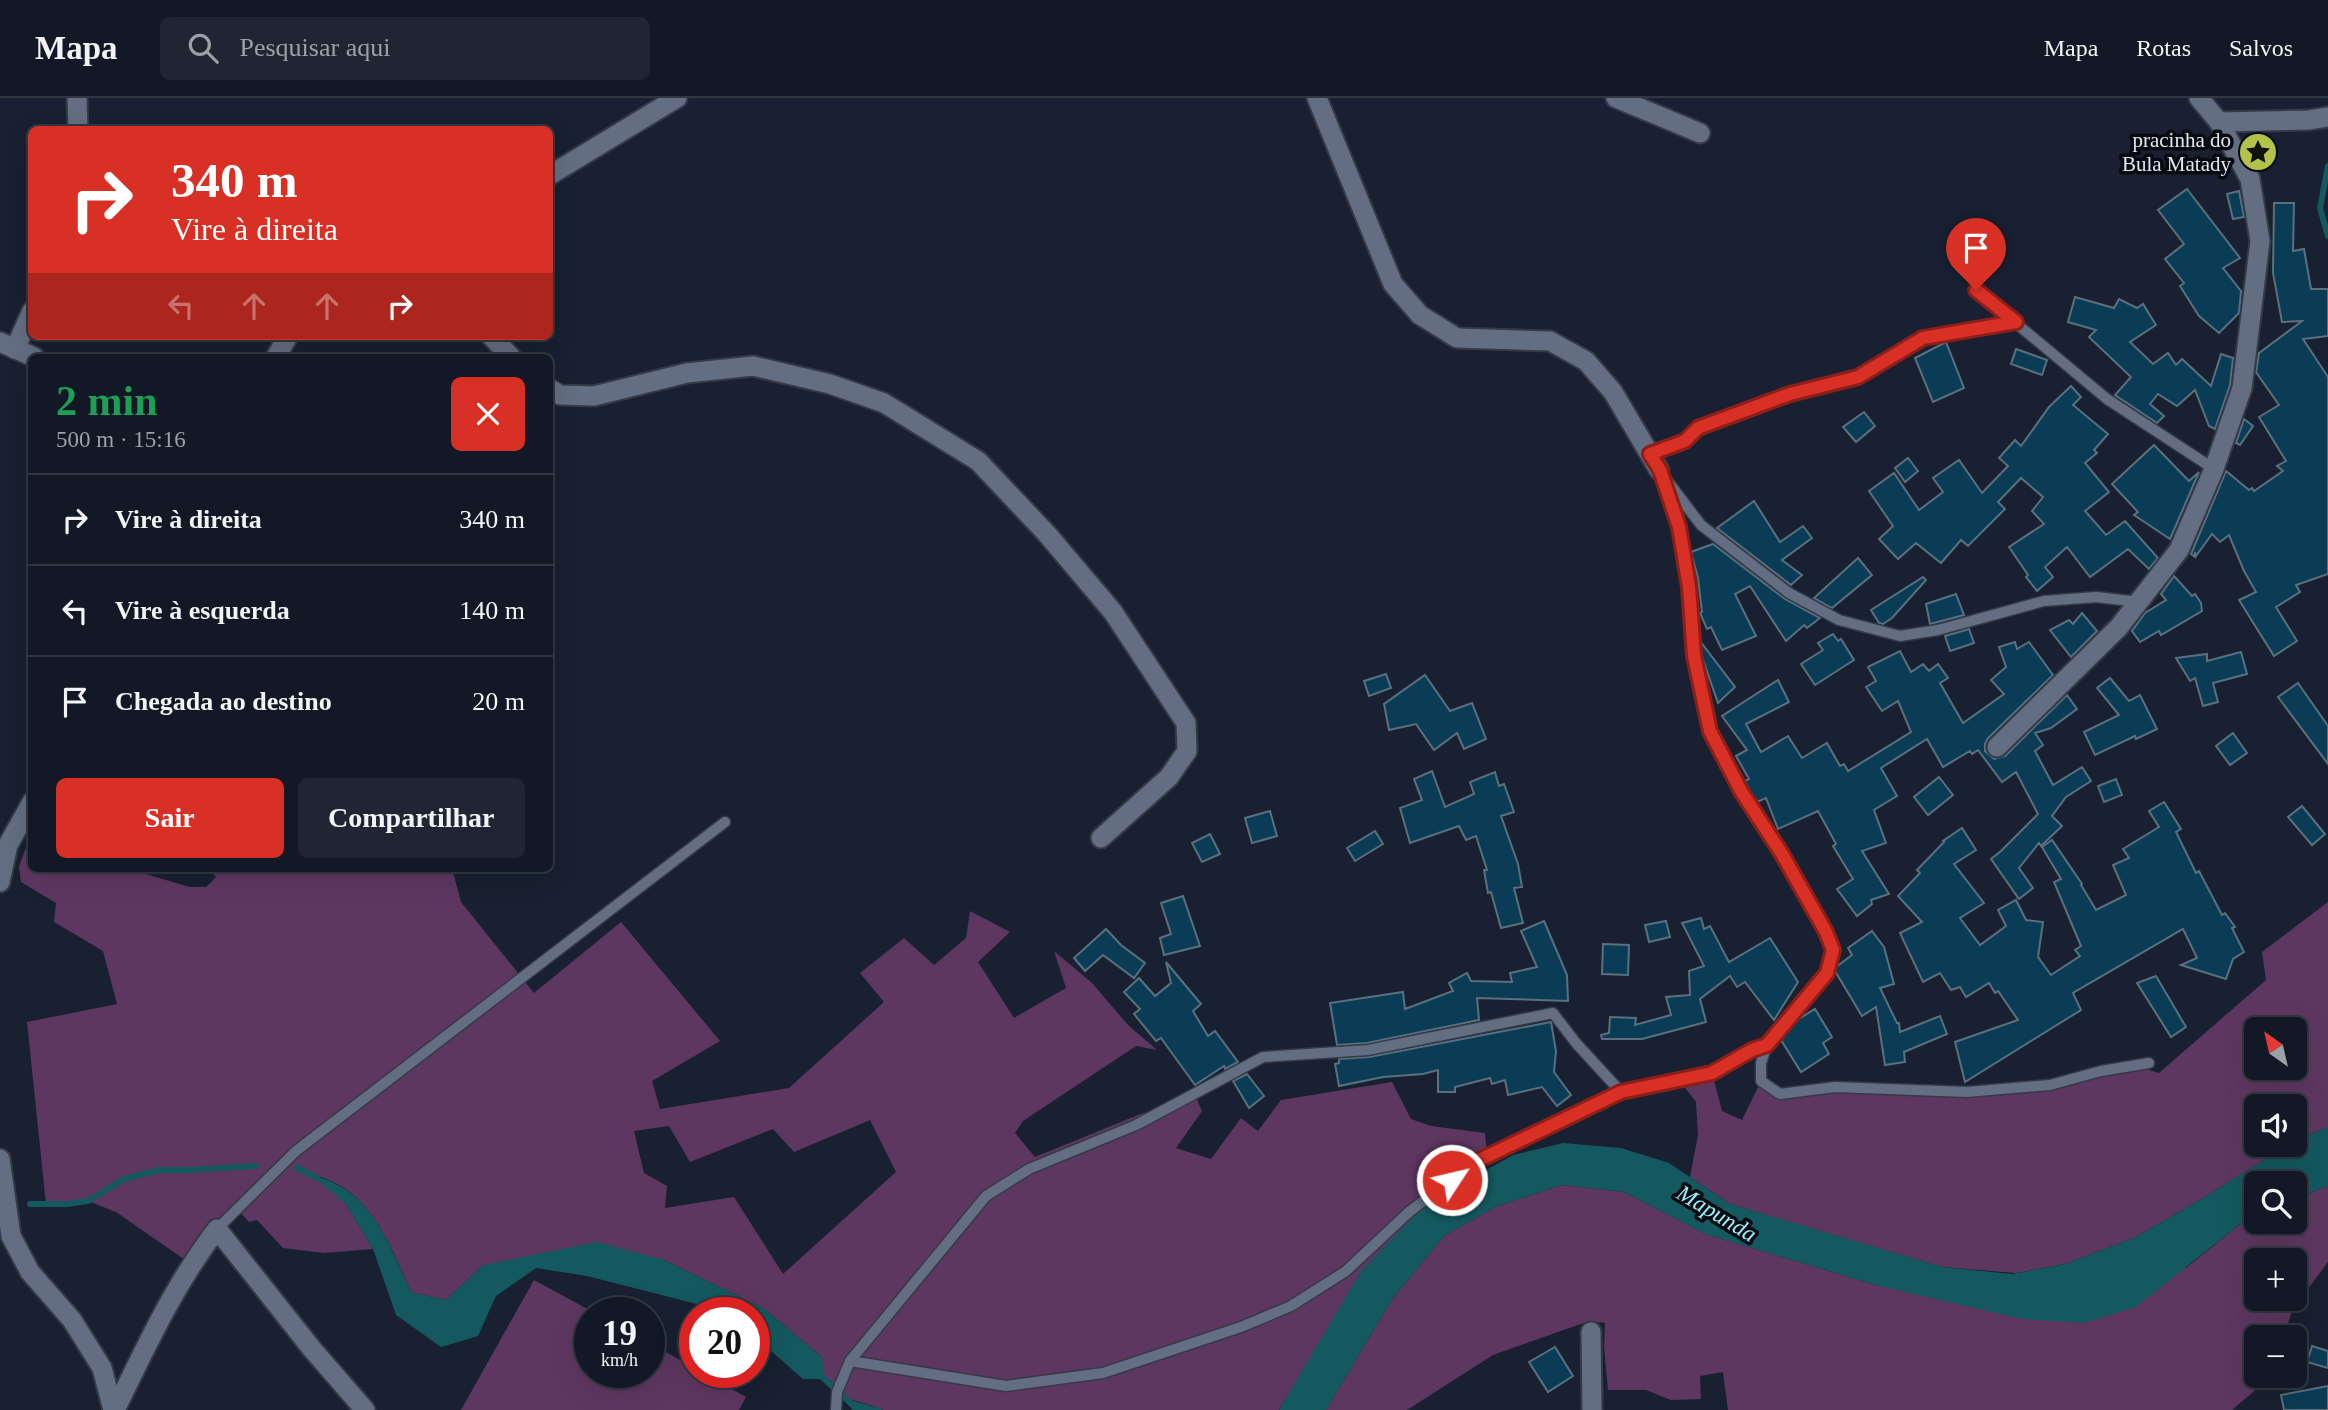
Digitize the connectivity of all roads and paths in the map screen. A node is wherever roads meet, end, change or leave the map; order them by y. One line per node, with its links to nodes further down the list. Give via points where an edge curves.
1 (76, 98): 8 (street)
2 (677, 98): 10 (street)
3 (1317, 98): 19 (street, via 1393,284 1420,315 1457,338 1550,341 1586,361 1613,392)
4 (1616, 98): 9 (street)
5 (2199, 98): 7 (street)
6 (2328, 117): 7 (street)
7 (2219, 122): 20 (street, via 2250,179 2260,240 2242,388)
8 (78, 126)
9 (1700, 133)
10 (553, 174)
11 (1976, 290): 13 (lane)
12 (28, 317): 15 (street)
13 (2016, 322): 19 (lane, via 1923,338 1858,377 1790,394 1698,428); 20 (lane, via 2108,399)
14 (495, 340): 16 (street)
15 (7, 346): 17 (street)
16 (508, 354)
17 (28, 355)
18 (553, 391): 25 (street, via 594,396 687,373 753,366 830,384 884,403 978,461 1113,612 1186,723 1187,751 1169,778)
19 (1655, 462): 21 (lane, via 1700,525 1789,593 1839,620 1900,636 2044,601 2096,597); 27 (lane, via 1679,527 1694,656 1710,731 1833,950 1827,973)
20 (2214, 469): 21 (street, via 2179,550)
21 (2139, 602): 22 (street, via 2096,652)
22 (1997, 747)
23 (28, 809): 26 (street, via 8,845)
24 (725, 822): 31 (lane, via 296,1151)
25 (1101, 838)
26 (0, 882)
27 (1767, 1045): 28 (lane, via 1761,1081 1780,1094 1835,1087 1968,1092 2050,1085); 29 (lane, via 1712,1073)
28 (2149, 1063)
29 (1621, 1092): 33 (lane, via 1473,1163 1409,1212 1346,1271 1291,1306 1241,1327 1103,1373 1006,1386); 33 (lane, via 1553,1013 1368,1050 1264,1058 1136,1125 1030,1169 986,1195)
30 (0, 1160): 34 (street, via 11,1236 30,1272 72,1320 102,1368)
31 (217, 1229): 34 (street, via 160,1317); 35 (street)
32 (1591, 1332): 37 (street)
33 (850, 1361): 36 (lane, via 837,1392)
34 (114, 1410)
35 (365, 1410)
36 (836, 1410)
37 (1591, 1410)

